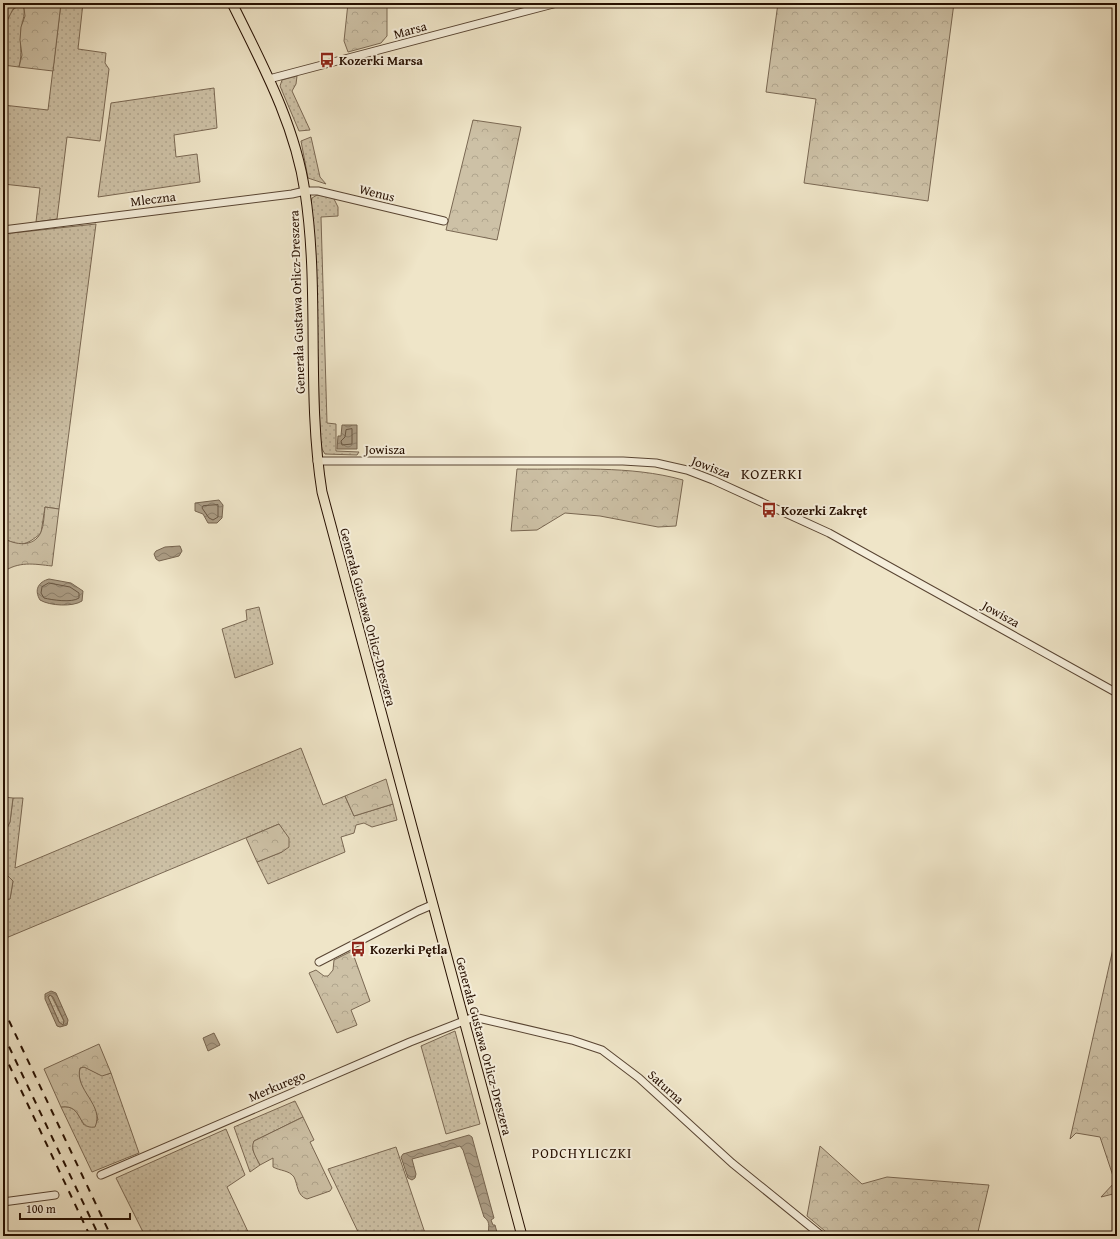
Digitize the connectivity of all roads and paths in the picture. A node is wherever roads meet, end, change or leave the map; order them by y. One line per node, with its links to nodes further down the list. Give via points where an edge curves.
1 (232, 3): 3 (main road, Generała Gustawa Orlicz-Dreszera)
2 (557, 3): 3 (street, Marsa)
3 (269, 79): 4 (main road, Generała Gustawa Orlicz-Dreszera, via 293,138)
4 (305, 191): 5 (street, Wenus, via 318,191); 6 (street, Mleczna); 7 (main road, Generała Gustawa Orlicz-Dreszera, via 310,252)
5 (444, 221)
6 (3, 230)
7 (317, 461): 8 (street, Jowisza, via 623,461 656,463 687,470 829,532); 9 (main road, Generała Gustawa Orlicz-Dreszera, via 333,537)
8 (1117, 693)
9 (432, 905): 10 (street); 11 (main road, Generała Gustawa Orlicz-Dreszera)
10 (319, 962)
11 (463, 1020): 12 (street, Merkurego); 15 (main road, Generała Gustawa Orlicz-Dreszera); 16 (street, Saturna, via 474,1017 572,1040 602,1050 639,1078 732,1164)
12 (101, 1175)
13 (56, 1195): 14 (street)
14 (3, 1202)
15 (522, 1236)
16 (822, 1236)

